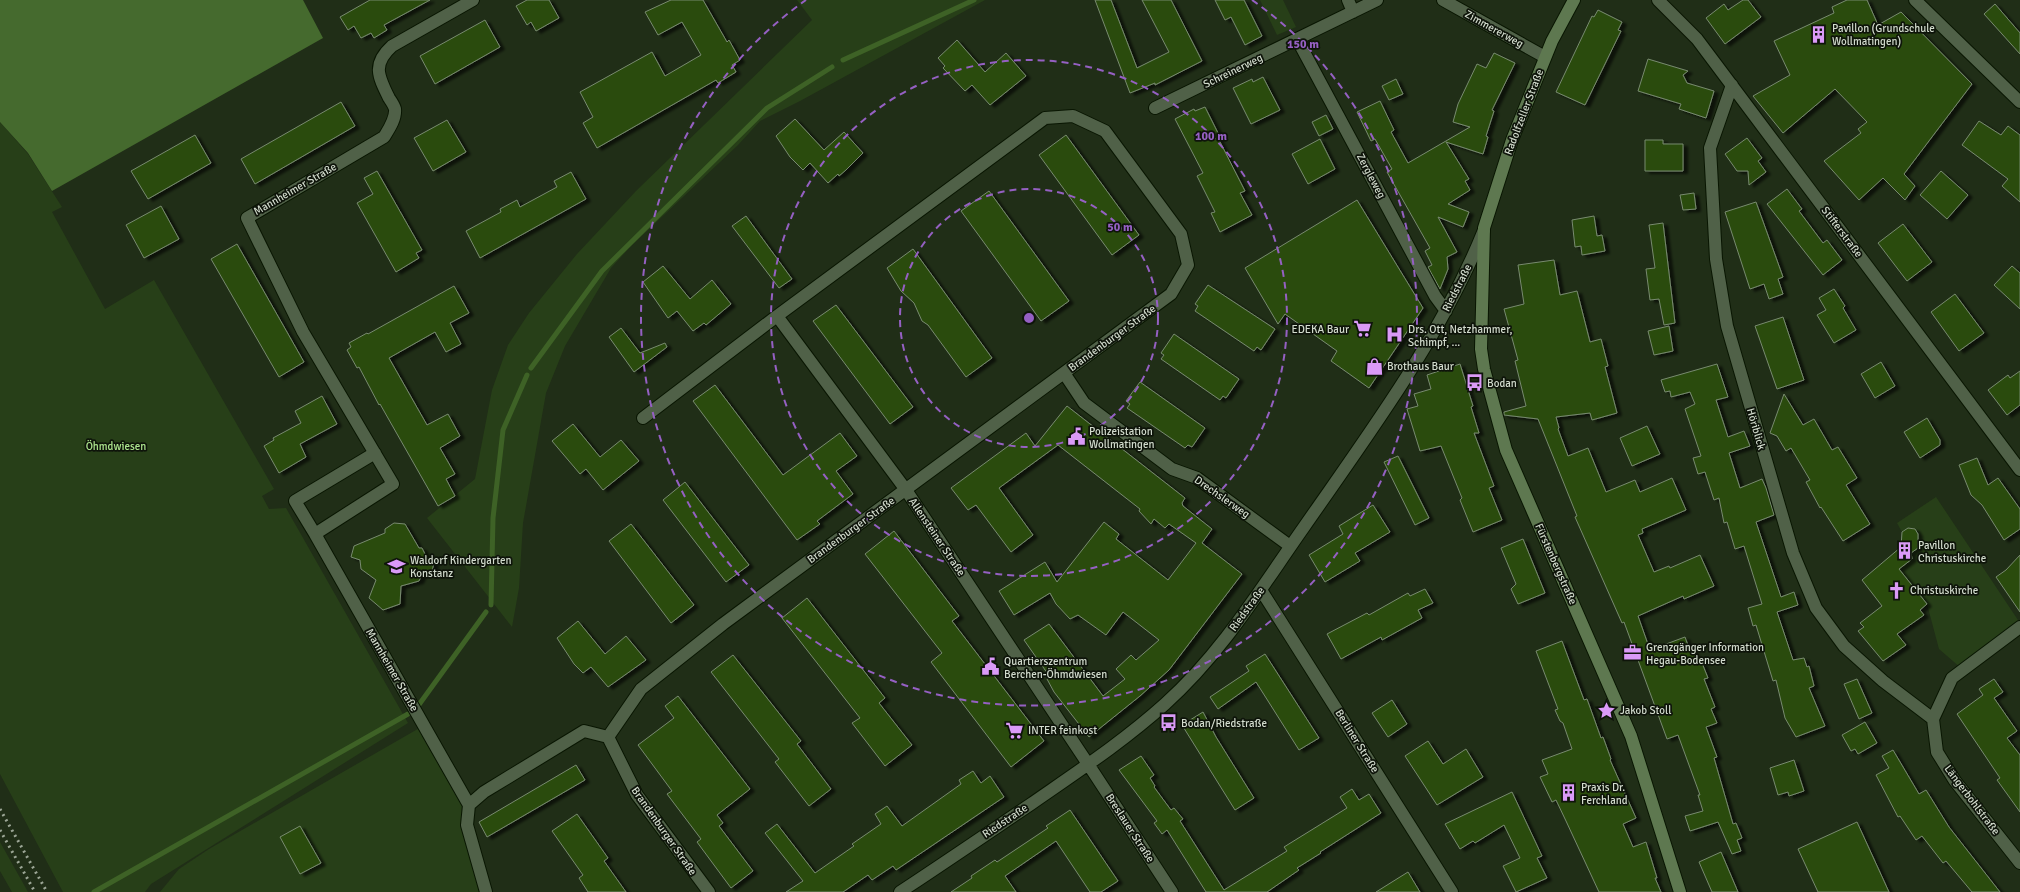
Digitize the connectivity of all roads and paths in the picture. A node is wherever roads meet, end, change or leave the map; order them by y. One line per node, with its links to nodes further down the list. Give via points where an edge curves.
1 (473, 0): 19 (street, Mannheimer Straße, via 384,53 378,66 379,78 395,108 392,124 384,137 247,218 304,332)
2 (1348, 0): 8 (street)
3 (1378, 0): 8 (street, Schreinerweg)
4 (1443, 0): 10 (street, Zimmererweg)
5 (1574, 0): 10 (main road, Radolfzeller Straße)
6 (1658, 0): 11 (street, Stifterstraße, via 1697,39)
7 (1916, 0): 12 (street)
8 (1354, 12): 9 (street, Schreinerweg)
9 (1297, 39): 13 (street, Schreinerweg); 15 (street, Zergleweg, via 1435,296)
10 (1545, 57): 14 (main road, Radolfzeller Straße, via 1512,140)
11 (1732, 85): 20 (street, Stifterstraße); 26 (street, Höriblick, via 1710,148 1716,259 1727,326 1793,553 1816,608 1844,646)
12 (2020, 102)
13 (1155, 108)
14 (1484, 228): 15 (street, Riedstraße, via 1468,268); 36 (main road, Fürstenbergstraße, via 1481,349 1506,450 1631,736)
15 (1446, 311): 23 (street, Riedstraße, via 1359,448)
16 (777, 316): 17 (street, Brandenburger Straße, via 1045,118 1073,116 1108,135 1181,234 1188,265 1171,294); 18 (street, Brandenburger Straße); 21 (street, Allensteiner Straße)
17 (1064, 373): 21 (street, Brandenburger Straße); 23 (street, Drechslerweg, via 1084,403 1172,469 1198,478)
18 (643, 418)
19 (375, 453): 22 (street, Mannheimer Straße, via 393,484); 22 (street, Mannheimer Straße, via 296,501)
20 (2020, 470)
21 (906, 490): 27 (street, Brandenburger Straße, via 722,624 641,689); 28 (street, Allensteiner Straße)
22 (315, 534): 29 (street, Mannheimer Straße)
23 (1290, 546): 24 (street, Riedstraße)
24 (1261, 590): 28 (street, Riedstraße, via 1238,623 1186,683 1152,715); 35 (street, Berliner Straße)
25 (2020, 627): 26 (street, via 1952,678)
26 (1933, 719): 30 (street, Längerbohlstraße, via 1937,752 1944,764 1955,782)
27 (608, 737): 29 (street, via 584,732 484,792); 32 (street, Brandenburger Straße, via 637,795)
28 (1088, 764): 33 (street, Riedstraße); 34 (street, Breslauer Straße)
29 (469, 805): 31 (street, via 467,825)
30 (2020, 863)
31 (486, 892)
32 (709, 892)
33 (900, 892)
34 (1172, 892)
35 (1452, 892)
36 (1680, 892)

